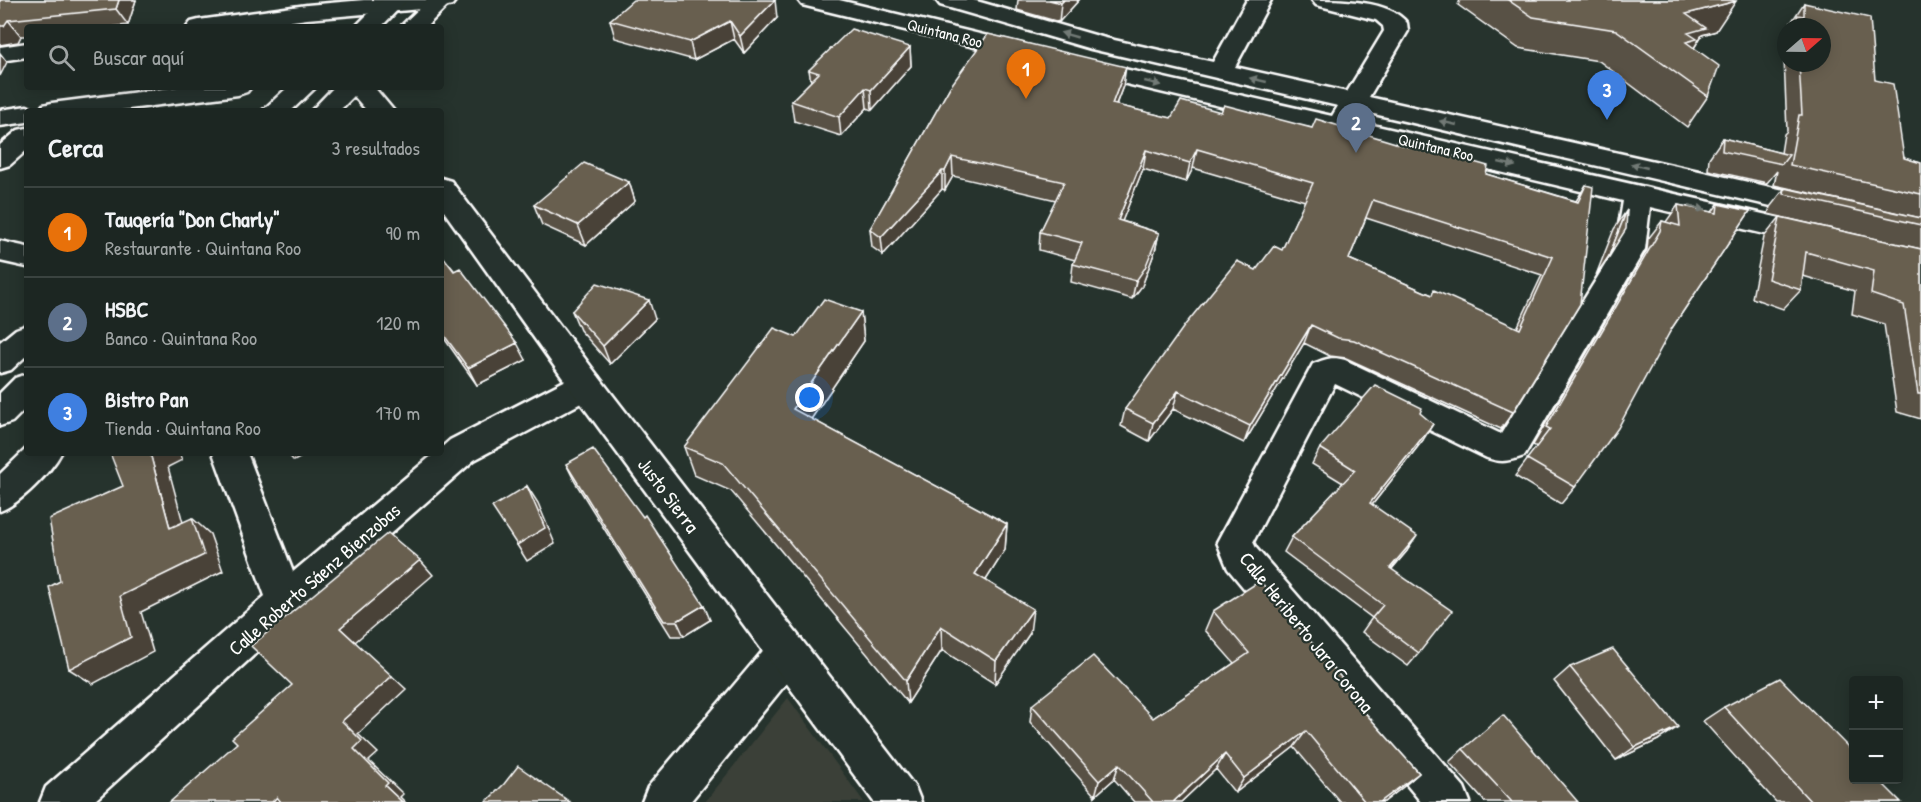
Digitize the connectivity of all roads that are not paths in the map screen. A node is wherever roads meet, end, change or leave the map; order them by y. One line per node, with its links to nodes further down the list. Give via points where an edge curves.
1 (442, 0): 6 (street); 9 (street)
2 (810, 0): 27 (street, Quintana Roo, one-way to 27)
3 (948, 0): 12 (street, Quintana Roo, one-way to 3, via 1100,44)
4 (1259, 0): 12 (street)
5 (1324, 0): 18 (street, via 1384,15 1395,23 1396,31)
6 (393, 2): 7 (street); 8 (street)
7 (221, 24)
8 (370, 24)
9 (415, 24)
10 (24, 50): 11 (street)
11 (0, 54)
12 (1226, 61): 18 (street, Quintana Roo)
13 (64, 90): 20 (street)
14 (226, 90): 19 (street)
15 (300, 90): 22 (street)
16 (347, 90): 23 (street)
17 (363, 90): 24 (street)
18 (1358, 94): 27 (street); 32 (street, Quintana Roo, one-way to 18)
19 (172, 103): 21 (street)
20 (56, 108)
21 (99, 108)
22 (278, 108)
23 (327, 108)
24 (378, 108)
25 (24, 114): 26 (street)
26 (0, 118)
27 (1339, 125): 31 (street, Quintana Roo, one-way to 31)
28 (24, 139): 29 (street)
29 (0, 159)
30 (444, 191): 36 (street, Justo Sierra)
31 (1638, 194): 33 (street, Quintana Roo, one-way to 33); 47 (street, Calle Heriberto Jara Corona, via 1630,249 1512,446 1499,448 1334,369 1324,373 1235,542 1241,558)
32 (1851, 214)
33 (1842, 242)
34 (24, 340): 35 (street)
35 (0, 361)
36 (586, 385): 42 (street, Calle Roberto Sáenz Bienzobas, via 462,450); 43 (street, Justo Sierra)
37 (24, 390): 38 (street)
38 (0, 413)
39 (41, 456): 41 (street)
40 (231, 456): 42 (street)
41 (0, 496)
42 (286, 602): 44 (street, Calle Roberto Sáenz Bienzobas)
43 (787, 652): 45 (street); 46 (street, Justo Sierra)
44 (60, 802)
45 (663, 802)
46 (900, 802)
47 (1449, 802)

